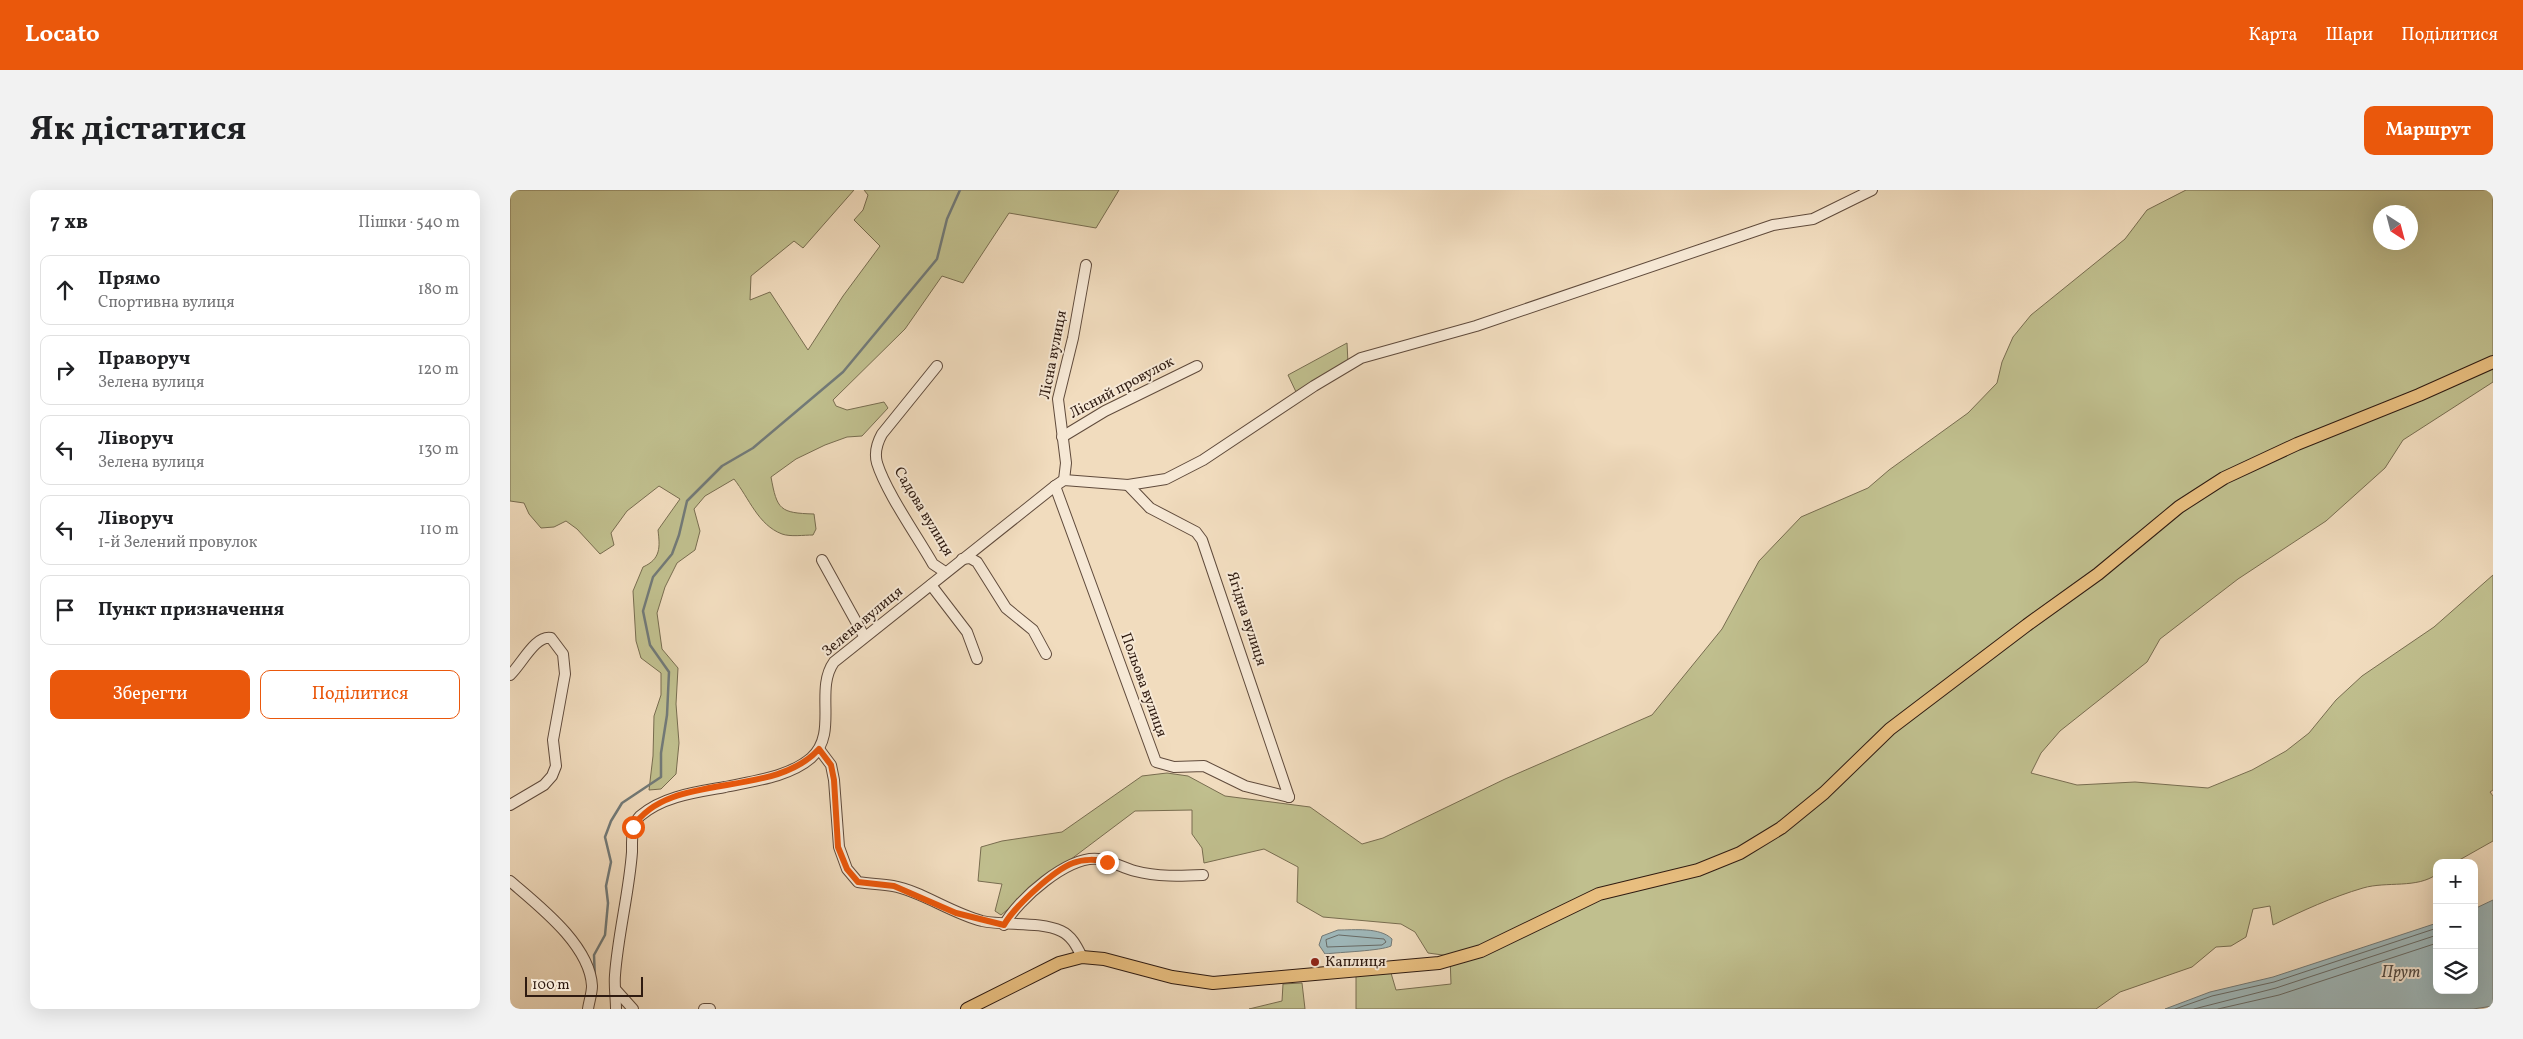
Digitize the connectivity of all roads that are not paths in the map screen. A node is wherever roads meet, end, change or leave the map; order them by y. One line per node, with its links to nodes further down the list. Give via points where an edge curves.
1 (1872, 190): 8 (street, via 1813,219 1774,225 1476,326 1361,358 1203,460 1166,479)
2 (1086, 265): 6 (street, Лісна вулиця, via 1058,399)
3 (2493, 362): 23 (main road, via 2297,444 2224,478 2179,507 2098,574 1890,729 1824,793 1782,828 1740,853 1698,870 1599,894 1481,951 1439,963 1213,982 1172,977)
4 (937, 366): 11 (street, Садова вулиця, via 882,434 876,444 876,453 885,481 933,564)
5 (1197, 366): 6 (street, Лісний провулок, via 1105,411)
6 (1062, 437): 7 (street, Лісна вулиця, via 1066,463)
7 (1060, 483): 8 (street); 9 (street, Зелена вулиця); 18 (street, Польова вулиця, via 1156,762 1174,767 1204,766 1245,786)
8 (1128, 485): 18 (street, Ягідна вулиця, via 1150,508 1196,532 1202,540)
9 (962, 559): 11 (street, Зелена вулиця); 14 (street, via 970,558 977,562 1006,608 1033,630)
10 (822, 560): 13 (street)
11 (945, 572): 12 (street, Зелена вулиця)
12 (931, 585): 13 (street, Зелена вулиця); 15 (street, via 968,632)
13 (864, 636): 17 (street, Зелена вулиця, via 829,668 826,717)
14 (1046, 654)
15 (977, 659)
16 (510, 675): 19 (street, via 521,665 537,640 544,636 550,638 563,654 565,674 553,740 556,766 544,785)
17 (819, 749): 22 (street, via 831,765 838,847 847,869 858,882 894,886 956,913); 24 (street, via 799,766 686,794 665,801 640,816 633,827 629,884 615,970)
18 (1289, 797)
19 (510, 806)
20 (1203, 875): 22 (street, via 1137,872 1098,859 1073,863 1020,904)
21 (510, 881): 25 (street, via 557,922 584,958 592,986)
22 (1004, 925): 23 (street, via 1060,930 1070,937)
23 (1082, 957): 30 (main road, via 1059,962)
24 (616, 990): 26 (street); 27 (street)
25 (588, 1009)
26 (616, 1009)
27 (633, 1009)
28 (704, 1009): 29 (street)
29 (710, 1009)
30 (966, 1009)

